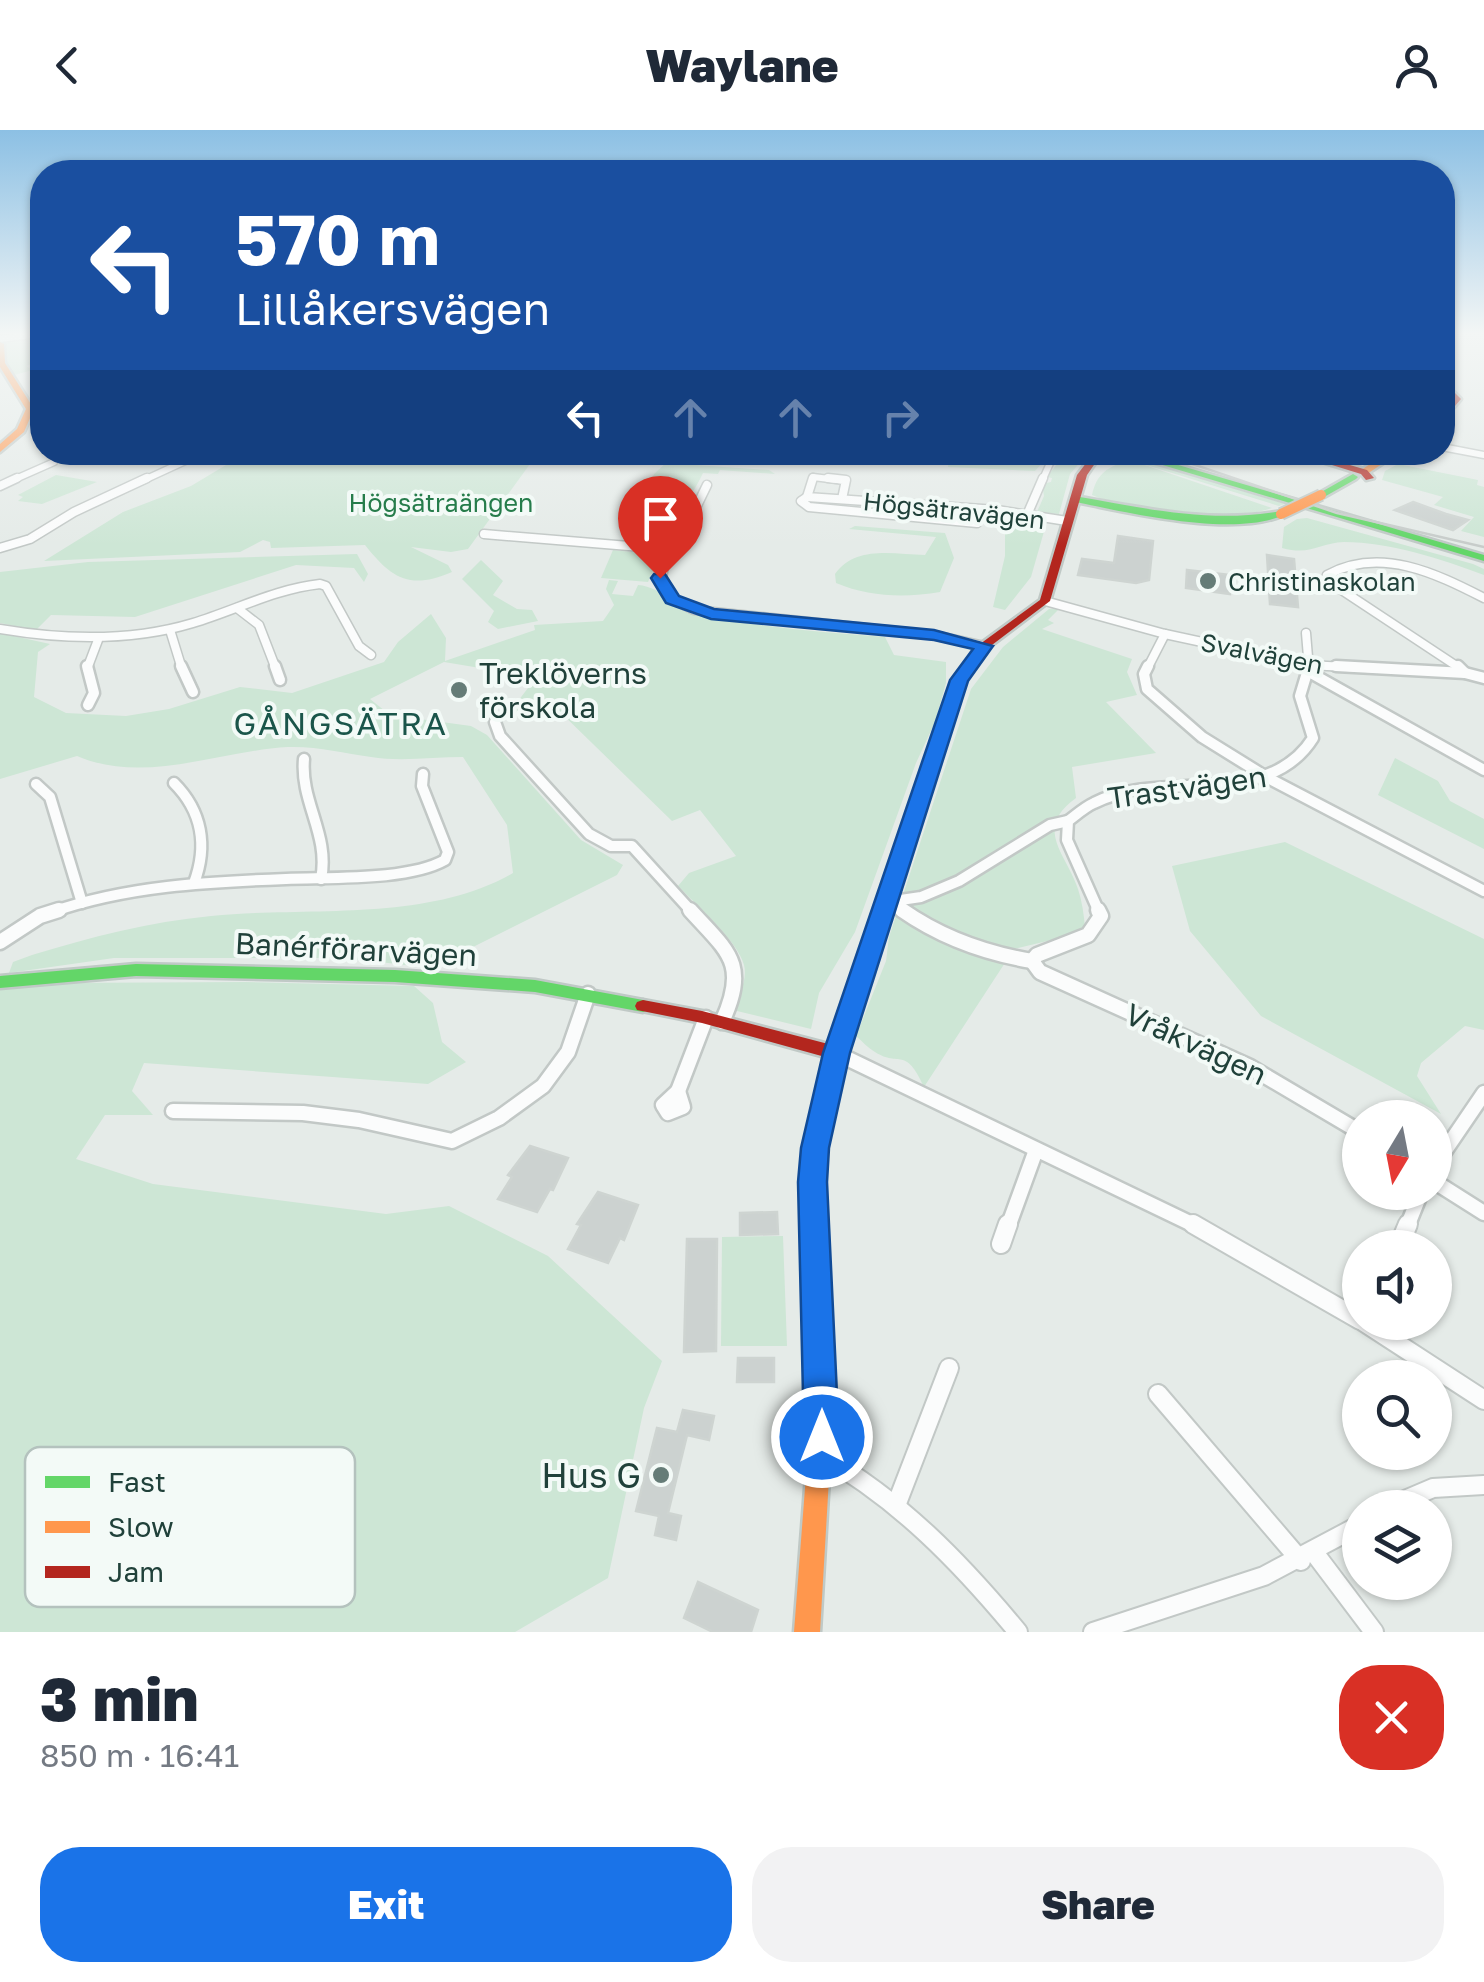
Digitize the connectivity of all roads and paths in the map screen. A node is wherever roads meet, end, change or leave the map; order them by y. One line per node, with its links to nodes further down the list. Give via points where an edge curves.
1 (30, 417): 2 (street)
2 (0, 449)
3 (1455, 450): 4 (street)
4 (1484, 455)
5 (47, 465): 17 (street)
6 (177, 465): 26 (street)
7 (1049, 465): 22 (street)
8 (1088, 465): 21 (street)
9 (1160, 465): 14 (street)
10 (1164, 465): 14 (street)
11 (1175, 465): 19 (street)
12 (1331, 465): 15 (street)
13 (1372, 465): 15 (street)
14 (1180, 470): 19 (street)
15 (1356, 474): 21 (street, bridge, via 1259,520 1217,522)
16 (708, 484): 27 (street, via 676,549)
17 (0, 486)
18 (808, 496): 20 (street, Högsätravägen); 20 (street, Högsätravägen, via 813,478 846,480); 24 (street, Högsätravägen, via 801,501 808,507)
19 (1270, 498): 28 (street)
20 (842, 499): 22 (street, Högsätravägen)
21 (1074, 500): 23 (street)
22 (1027, 514): 23 (street, Högsätravägen)
23 (1067, 521): 30 (street)
24 (977, 523)
25 (484, 534): 27 (street)
26 (0, 548)
27 (666, 554): 37 (street, via 660,584 694,610)
28 (1484, 558)
29 (1484, 598): 40 (street, via 1427,570 1386,563 1327,575)
30 (1045, 600): 35 (street, Svalvägen); 37 (street)
31 (236, 608): 33 (street); 38 (street, via 323,584); 42 (street, via 259,625)
32 (0, 628): 36 (street)
33 (170, 630): 36 (street); 43 (street)
34 (1306, 633): 39 (street, Trastvägen)
35 (1164, 634): 39 (street, Svalvägen); 49 (street, via 1144,674 1147,689 1202,738)
36 (98, 640): 44 (street, via 86,664 94,694)
37 (984, 646): 56 (street, via 959,680)
38 (371, 655)
39 (1308, 669): 40 (street, Svalvägen); 47 (street); 49 (street, Trastvägen, via 1298,698 1313,738 1310,748)
40 (1465, 673): 41 (street, Svalvägen)
41 (1484, 678)
42 (280, 680)
43 (194, 692)
44 (88, 705)
45 (495, 722): 62 (street, via 500,736 589,834 611,846 632,846 730,954 737,967 735,991)
46 (304, 759): 53 (street, via 300,777 327,846)
47 (1484, 770)
48 (423, 774): 53 (street, via 445,860 402,873)
49 (1268, 778): 52 (street, Trastvägen, via 1115,793); 55 (street)
50 (174, 783): 54 (street, via 187,794 203,841)
51 (36, 784): 57 (street, via 50,797)
52 (1068, 821): 56 (street, via 1047,826 917,900); 59 (street, Trastvägen, via 1067,840 1100,916 1088,935)
53 (322, 879): 54 (street)
54 (194, 883): 57 (street)
55 (1484, 891)
56 (888, 902): 59 (street, via 932,931 992,954); 63 (street)
57 (82, 903): 58 (street)
58 (0, 942)
59 (1032, 960): 67 (street, Vråkvägen, via 1040,972 1289,1087)
60 (0, 982): 61 (street, Banérförarvägen, via 119,970 236,970 434,978)
61 (588, 994): 62 (street, Banérförarvägen); 66 (street, via 565,1058 550,1078 526,1101 452,1140 303,1112)
62 (714, 1020): 63 (street, Banérförarvägen); 64 (street)
63 (836, 1053): 69 (street); 78 (street, via 812,1182)
64 (678, 1091)
65 (1483, 1095): 68 (street)
66 (173, 1111)
67 (1342, 1121)
68 (1452, 1140)
69 (1036, 1150): 72 (street); 73 (street, via 1212,1233)
70 (1452, 1193): 71 (street)
71 (1484, 1213)
72 (1001, 1244)
73 (1342, 1309)
74 (1392, 1340): 77 (street)
75 (949, 1368): 81 (street)
76 (1158, 1394): 83 (street)
77 (1484, 1400)
78 (820, 1455): 81 (street); 84 (street)
79 (1484, 1485): 80 (street, via 1448,1482)
80 (1421, 1490)
81 (897, 1504): 85 (street)
82 (1342, 1537): 83 (street)
83 (1309, 1558): 86 (street, via 1240,1587); 87 (street)
84 (807, 1632)
85 (1018, 1632)
86 (1093, 1632)
87 (1374, 1632)

